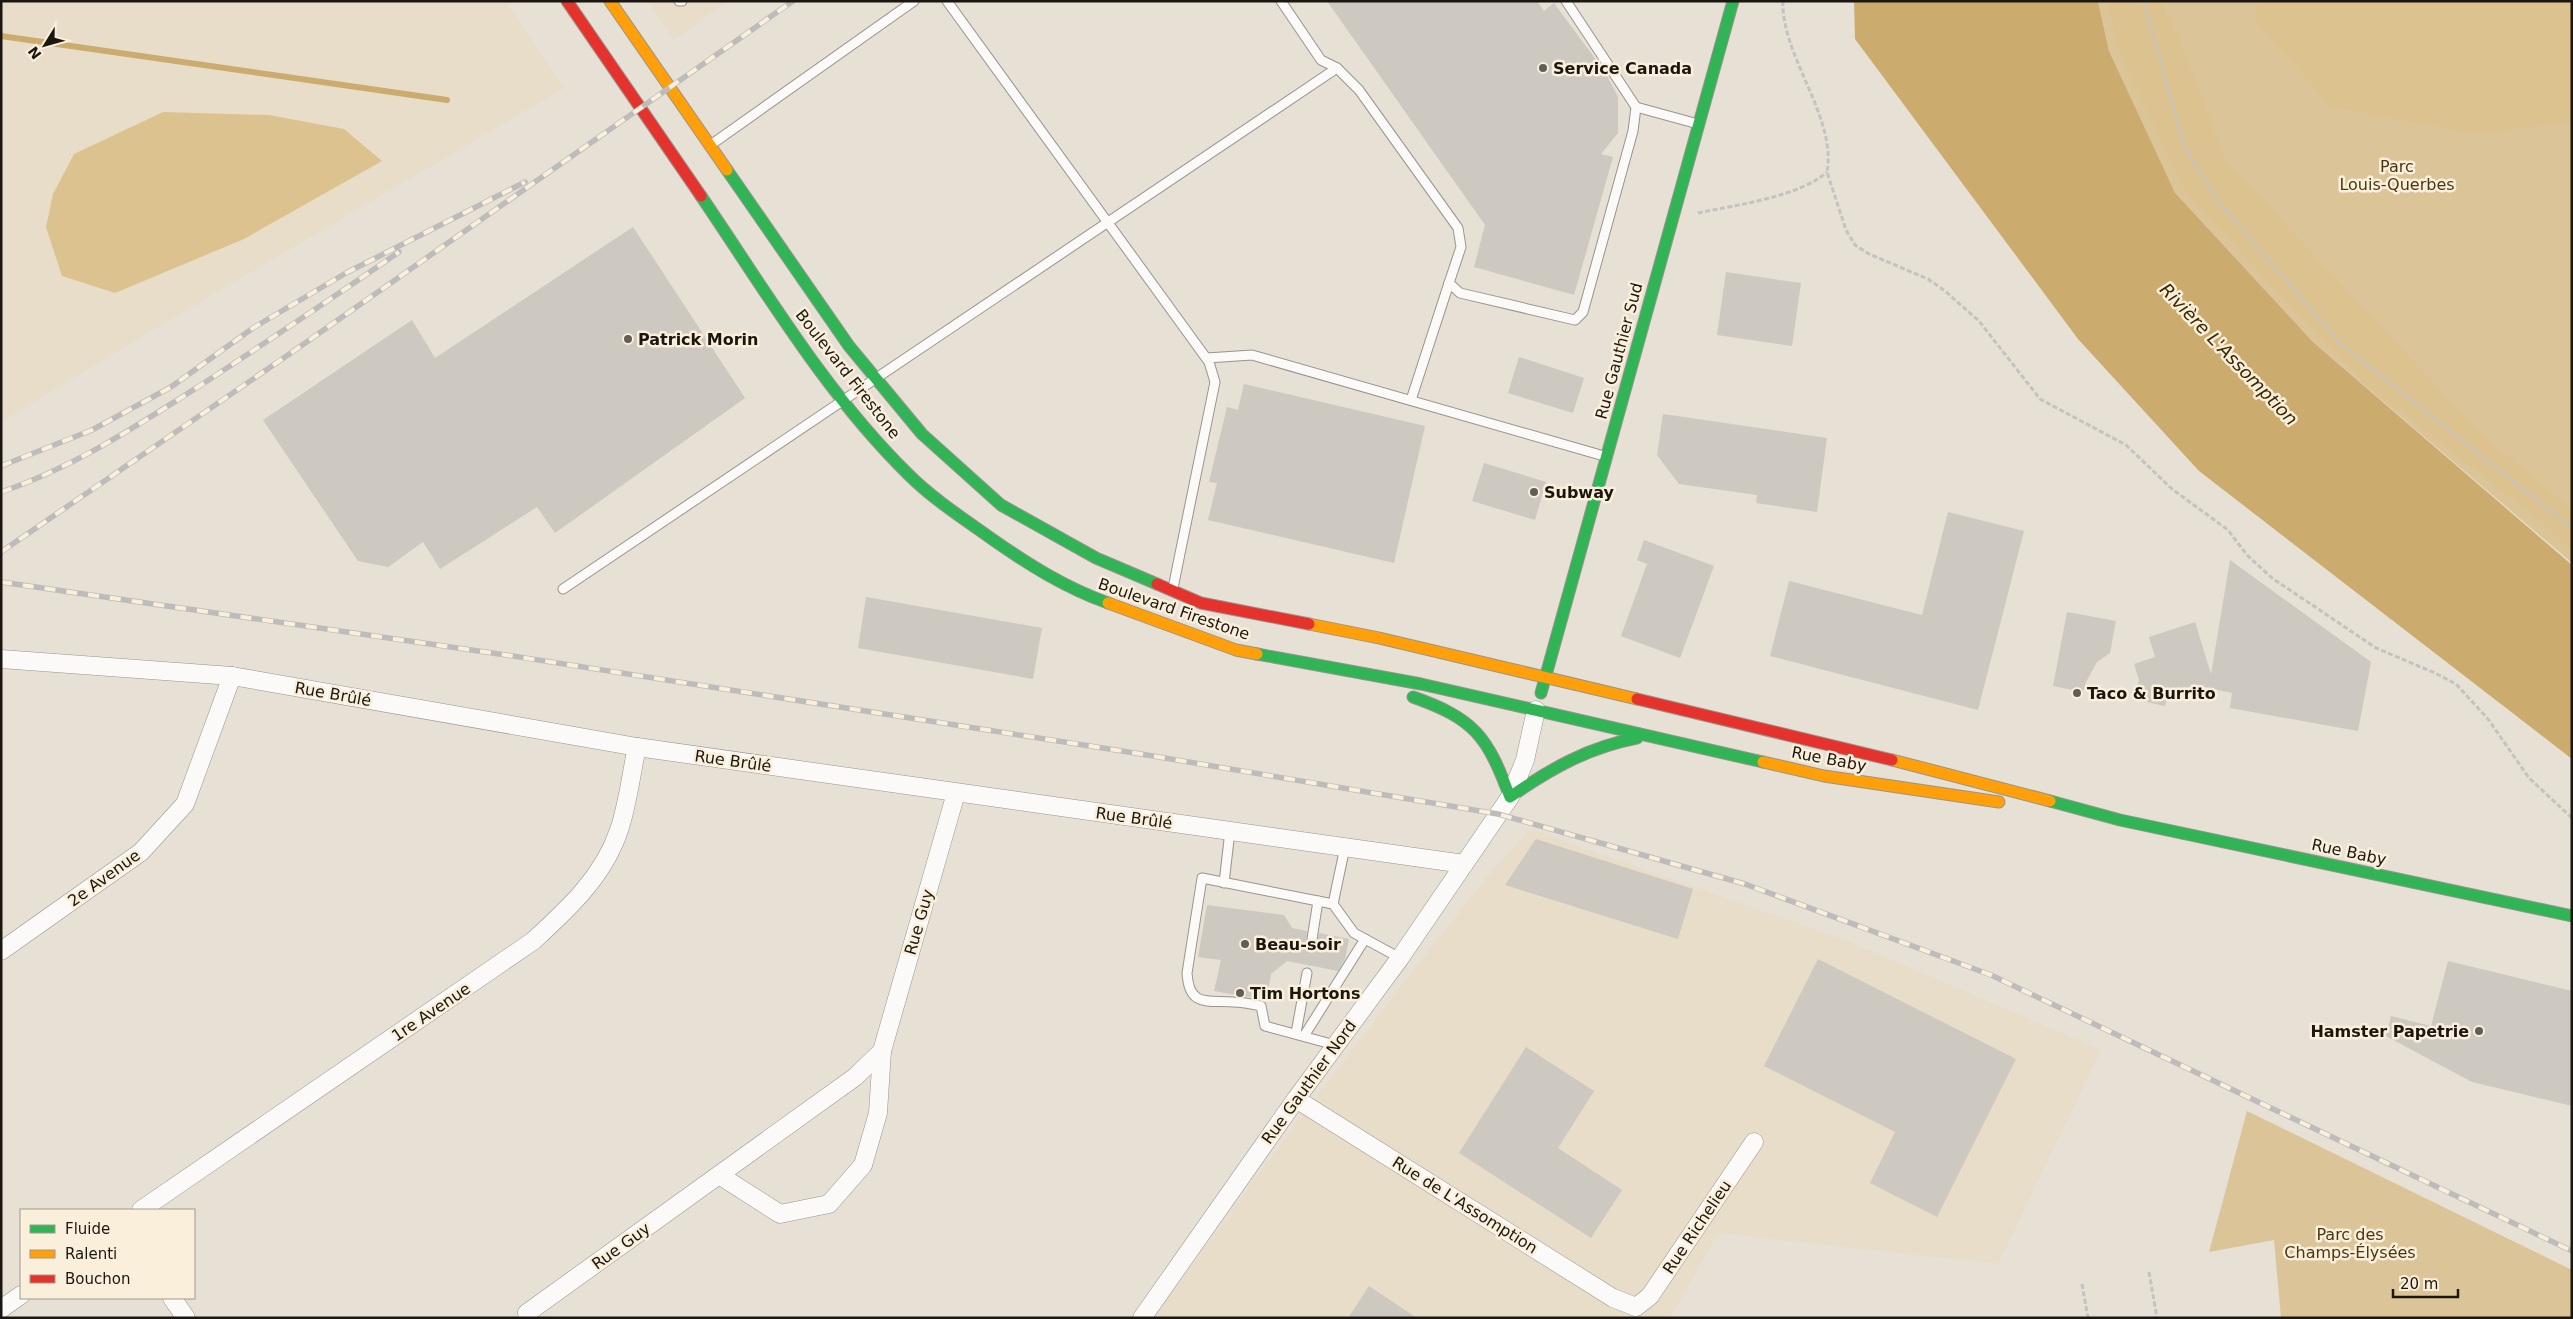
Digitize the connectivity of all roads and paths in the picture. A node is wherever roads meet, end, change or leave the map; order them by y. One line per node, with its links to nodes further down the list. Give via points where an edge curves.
1 (567, 1): 20 (main road, Boulevard Firestone, via 809,354)
2 (610, 1): 13 (main road, Boulevard Firestone)
3 (914, 1): 13 (lane)
4 (947, 1): 16 (lane)
5 (1281, 1): 10 (lane, via 1321,60)
6 (1566, 1): 11 (lane)
7 (1733, 1): 12 (main road, Rue Gauthier Sud)
8 (1783, 1): 14 (path, via 1785,28 1826,142)
9 (2144, 1): 23 (path, via 2185,148 2218,201 2340,343)
10 (1337, 68): 16 (lane); 17 (lane, via 1360,90 1458,228 1461,248)
11 (1636, 107): 12 (lane); 17 (lane, via 1633,131 1583,312 1575,320 1460,294)
12 (1699, 124): 22 (main road, Rue Gauthier Sud)
13 (710, 145): 19 (main road, Boulevard Firestone, via 849,346)
14 (1827, 172): 15 (path, via 1812,184 1796,190); 35 (path, via 1846,230 1855,245 1945,290 1979,321 2040,399 2126,445 2172,489 2228,530 2247,555 2272,578 2376,648 2456,684 2488,719 2528,778)
15 (1693, 214)
16 (1107, 223): 18 (lane); 19 (lane)
17 (1449, 283): 21 (lane)
18 (1206, 358): 21 (lane, via 1252,355); 25 (lane, via 1215,382)
19 (877, 378): 20 (lane); 25 (main road, Boulevard Firestone, via 922,434 1001,505 1096,558)
20 (844, 400): 24 (lane); 27 (main road, Boulevard Firestone, via 909,475 960,517 1022,560 1079,593 1236,650)
21 (1411, 400): 22 (lane)
22 (1607, 456): 29 (main road, Rue Gauthier Sud)
23 (2572, 528)
24 (563, 589)
25 (1173, 590): 29 (main road, Boulevard Firestone, via 1201,603 1379,638)
26 (1, 659): 28 (street, Rue Brûlé)
27 (1316, 665): 30 (main road, Boulevard Firestone); 34 (main road, via 1445,707 1460,716 1485,741)
28 (232, 676): 32 (street, Rue Brûlé); 46 (street, 2e Avenue, via 186,804 141,852)
29 (1546, 678): 30 (main road, Rue Gauthier Sud); 36 (main road, Rue Baby, via 1863,752)
30 (1536, 710): 31 (main road, Rue Baby); 34 (street, Rue Gauthier Nord, via 1525,760)
31 (1647, 736): 34 (main road, via 1587,750 1552,768); 36 (main road, Rue Baby, via 1824,776)
32 (637, 747): 33 (street, Rue Brûlé); 55 (street, 1re Avenue, via 619,830 608,856 578,899 540,935)
33 (956, 793): 37 (street, Rue Brûlé); 51 (street, Rue Guy)
34 (1510, 797): 39 (street, Rue Gauthier Nord)
35 (2572, 818)
36 (2120, 820): 43 (main road, Rue Baby)
37 (1230, 831): 38 (street, Rue Brûlé); 40 (lane)
38 (1345, 848): 39 (street, Rue Brûlé); 42 (lane)
39 (1464, 864): 47 (street, Rue Gauthier Nord)
40 (1224, 883): 41 (lane); 49 (lane, via 1202,878 1187,973 1192,993 1202,1001 1261,1006 1264,1026)
41 (1318, 901): 42 (lane); 44 (lane)
42 (1333, 904): 45 (lane, via 1354,934)
43 (2572, 916)
44 (1312, 939)
45 (1365, 939): 47 (lane); 49 (lane)
46 (1, 951)
47 (1400, 958): 50 (street, Rue Gauthier Nord)
48 (1307, 973): 49 (lane)
49 (1300, 1035): 50 (lane)
50 (1335, 1045): 52 (street, Rue Gauthier Nord)
51 (882, 1051): 54 (street, Rue Guy, via 855,1077); 54 (street, Rue Guy, via 878,1113 863,1165 829,1204 780,1214)
52 (1296, 1099): 60 (street, Rue de L'Assomption, via 1613,1298); 64 (street, Rue Gauthier Nord)
53 (1754, 1142): 60 (street, Rue Richelieu, via 1650,1296)
54 (719, 1175): 63 (street, Rue Guy, via 527,1313)
55 (142, 1209)
56 (2149, 1272): 66 (path)
57 (2082, 1284): 65 (path)
58 (20, 1296): 61 (street)
59 (173, 1299): 62 (street)
60 (1636, 1307)
61 (1, 1309)
62 (186, 1318)
63 (528, 1318)
64 (1142, 1318)
65 (2088, 1318)
66 (2158, 1318)

